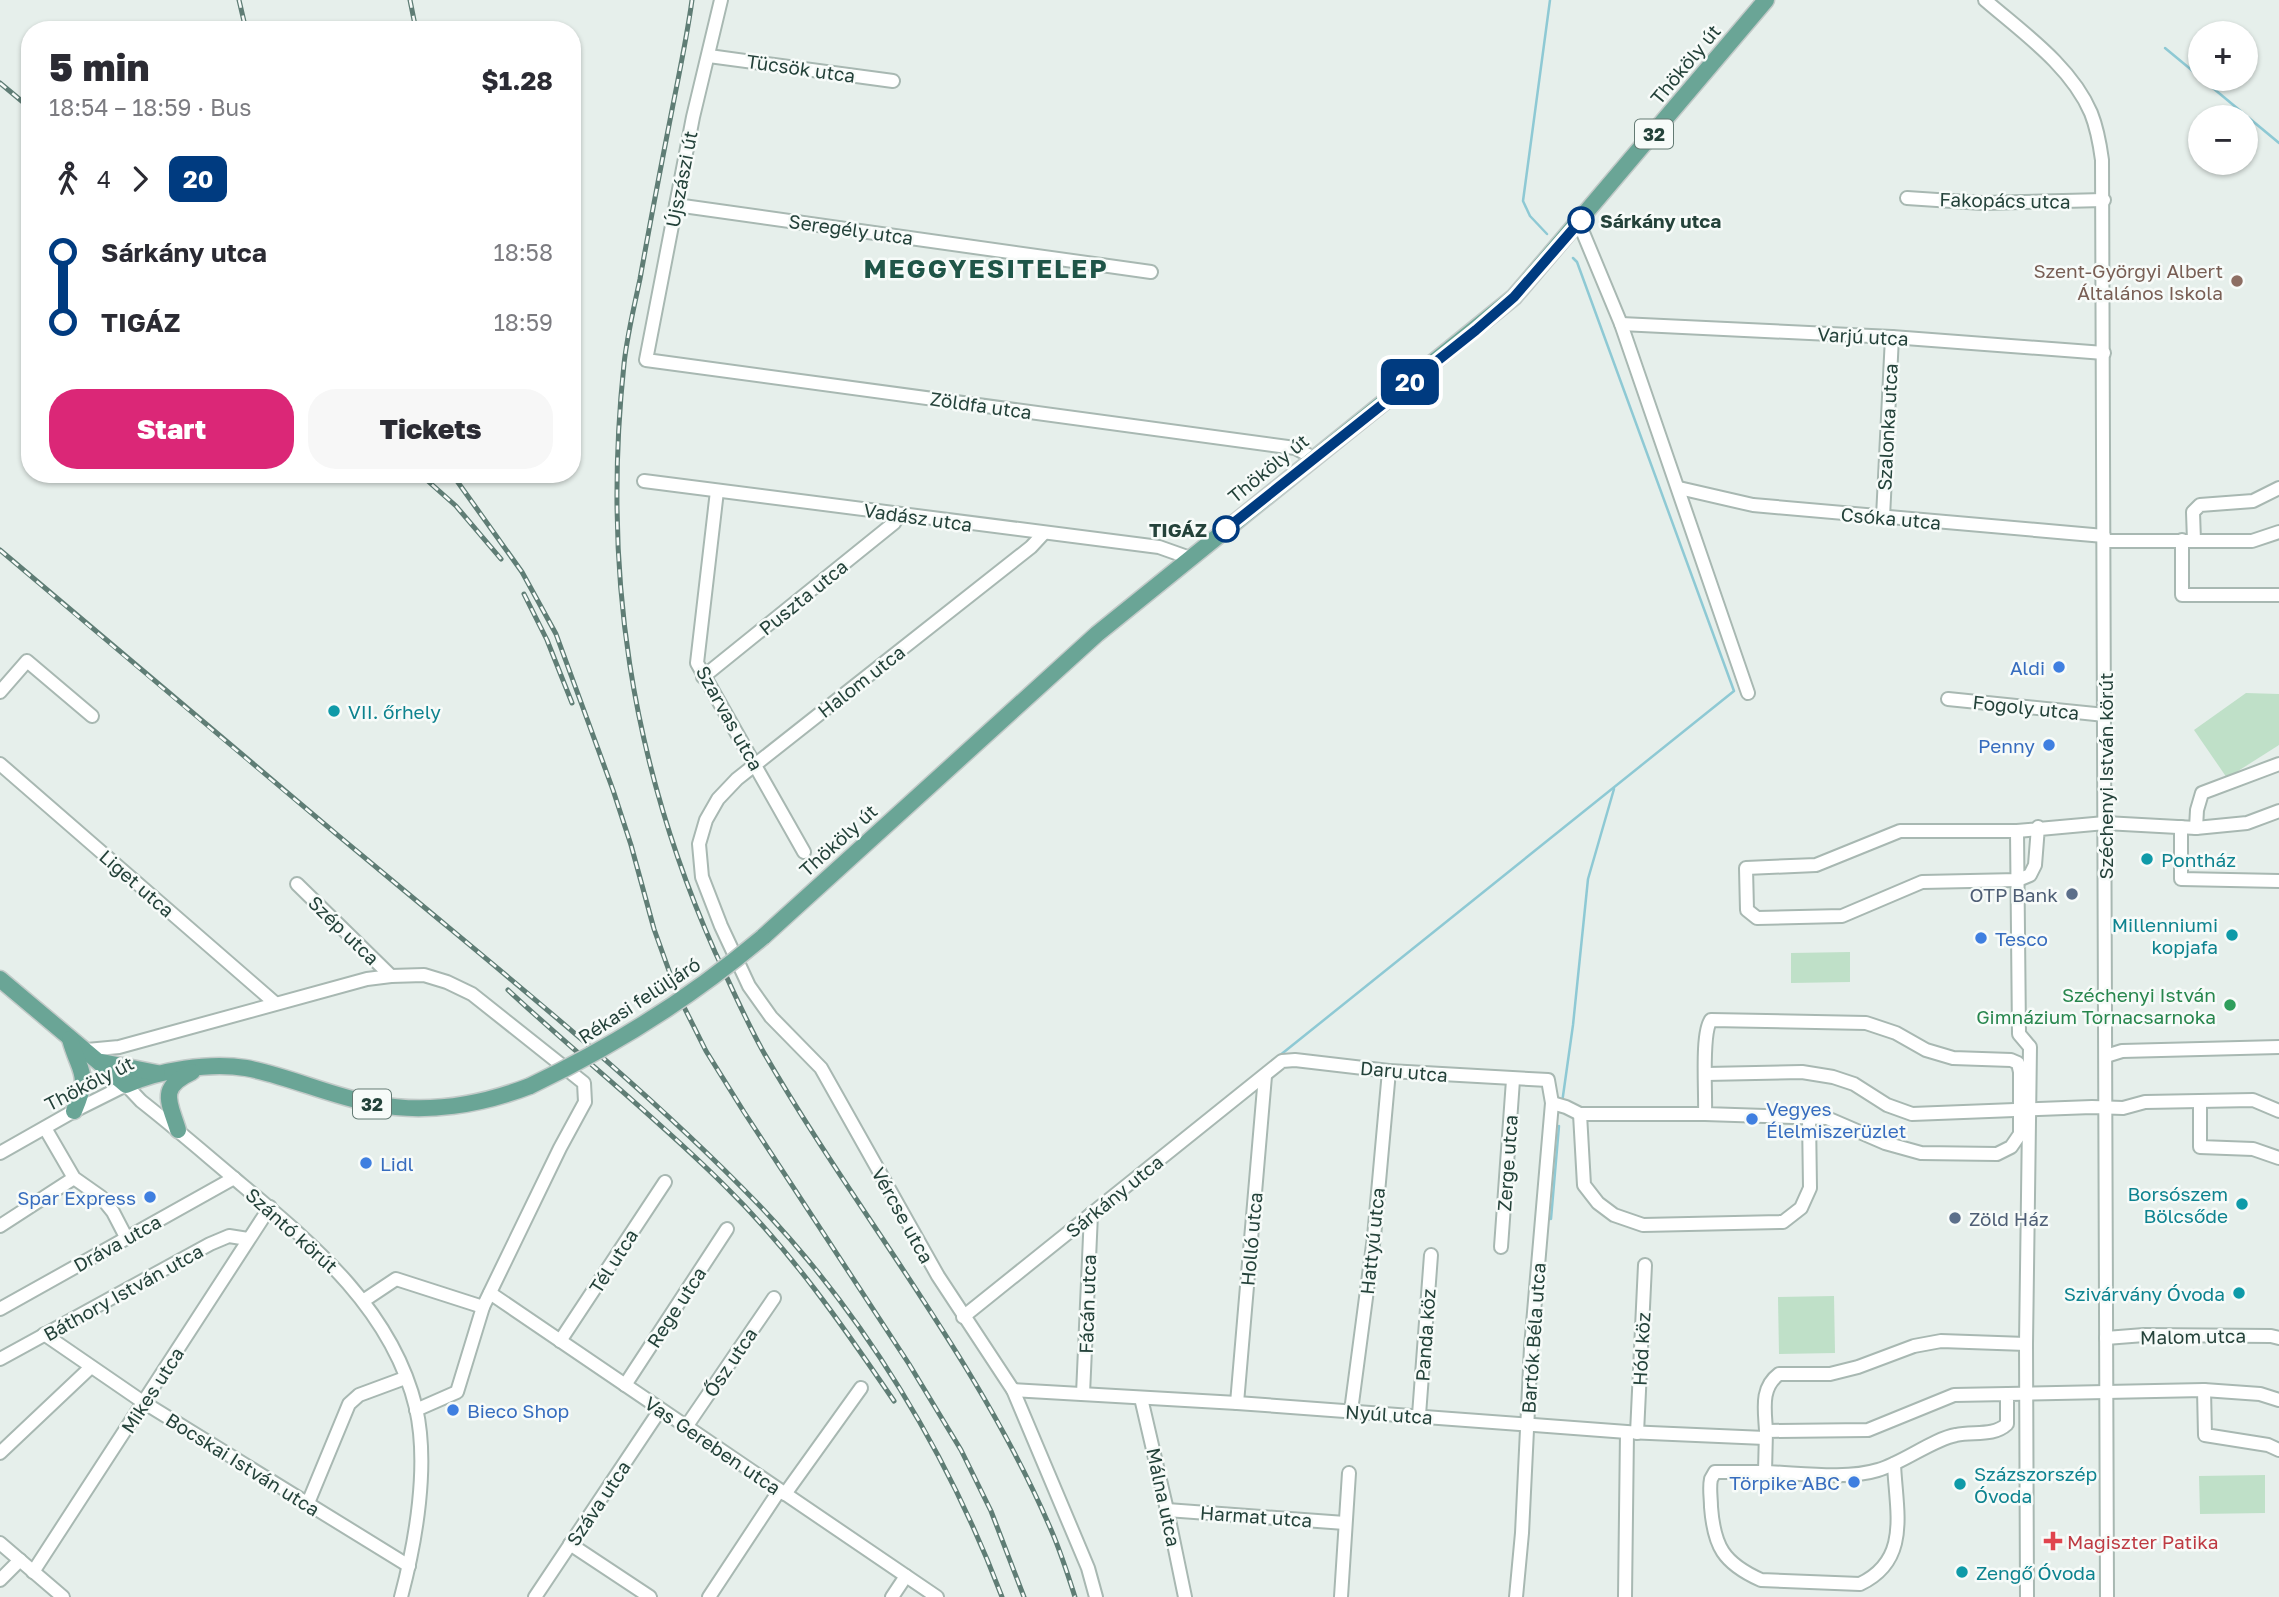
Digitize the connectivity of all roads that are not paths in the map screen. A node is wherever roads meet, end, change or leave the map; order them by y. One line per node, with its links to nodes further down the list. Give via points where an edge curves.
1 (721, 0): 4 (street, Újszászi út)
2 (1766, 0): 9 (main road, Thököly út / 32)
3 (1985, 0): 7 (street, Széchenyi István körút, via 2049,56 2091,112 2102,160)
4 (709, 55): 5 (street, Tücsök utca); 8 (street, Újszászi út)
5 (892, 81)
6 (1907, 198): 7 (street, Fakopács utca, via 1982,203)
7 (2104, 200): 13 (street, Széchenyi István körút)
8 (676, 205): 10 (street, Seregély utca); 14 (street, Újszászi út)
9 (1579, 223): 11 (street); 15 (main road, Thököly út / 32, via 1514,297)
10 (1151, 272)
11 (1621, 324): 12 (street, Varjú utca); 17 (street)
12 (1892, 337): 13 (street, Varjú utca); 21 (street, Szalonka utca)
13 (2104, 353): 24 (street, Széchenyi István körút)
14 (646, 360): 15 (street, Zöldfa utca, via 1295,448)
15 (1314, 458): 26 (main road, Thököly út / 32)
16 (644, 481): 19 (street, Vadász utca)
17 (1679, 488): 21 (street, Csóka utca, via 1753,505); 30 (street)
18 (2279, 488): 25 (street, via 2253,501 2200,505 2193,512)
19 (717, 491): 20 (street, Vadász utca); 28 (street, Szarvas utca, via 697,663)
20 (900, 514): 23 (street, Vadász utca); 28 (street, Puszta utca)
21 (1883, 517): 24 (street, Csóka utca)
22 (2279, 532): 25 (street, Csóka utca, via 2252,541)
23 (1044, 533): 26 (street, Vadász utca, via 1159,547); 36 (street, Halom utca)
24 (2104, 539): 25 (street, Csóka utca); 32 (street, Széchenyi István körút)
25 (2188, 541): 27 (street, via 2182,595)
26 (1190, 558): 48 (main road, Thököly út / 32, via 973,744)
27 (2279, 595)
28 (703, 677): 36 (street, Szarvas utca)
29 (0, 692): 33 (street, via 27,661)
30 (1748, 693)
31 (1948, 699): 32 (street, Fogoly utca)
32 (2105, 715): 38 (street, Széchenyi István körút)
33 (92, 716)
34 (0, 764): 51 (street, Liget utca)
35 (2279, 764): 41 (street, via 2202,793)
36 (755, 765): 43 (street, Halom utca, via 718,799); 44 (street, Szarvas utca)
37 (2279, 811): 41 (street, via 2247,822)
38 (2105, 823): 39 (street); 40 (street); 55 (street, Széchenyi István körút)
39 (2038, 827): 42 (street); 45 (street, via 2035,865 2030,875)
40 (2181, 827): 41 (street); 46 (street, via 2181,880)
41 (2196, 828)
42 (2017, 831): 45 (street); 45 (street, via 1900,831 1816,865 1746,867 1746,909 1757,918 1842,916 1922,882)
43 (699, 844): 96 (street, Vércse utca, via 702,877 749,986 771,1017 821,1068)
44 (804, 852)
45 (2018, 880): 70 (street, via 2020,1034 2030,1048)
46 (2279, 881)
47 (297, 884): 49 (street, Szép utca)
48 (763, 937): 65 (main road, Rékasi felüljáró / 32, bridge, via 689,996)
49 (391, 976): 51 (street, Thököly út); 91 (street, Thököly út, via 424,975 472,994 584,1083 584,1102)
50 (0, 979): 52 (main road, 32)
51 (275, 1003): 54 (street, Thököly út, via 119,1047)
52 (70, 1039): 54 (main road, 32); 69 (main road, via 84,1083)
53 (2279, 1047): 55 (street, via 2122,1051)
54 (87, 1050): 56 (main road, 32)
55 (2106, 1056): 68 (street, Széchenyi István körút)
56 (102, 1062): 59 (main road, 32); 64 (main road, 32)
57 (201, 1068): 59 (main road, Thököly út / 32); 65 (main road, Thököly út / 32, via 246,1068 352,1100 405,1107 492,1100); 76 (main road, via 178,1079 168,1095)
58 (1389, 1071): 61 (street, Daru utca, via 1295,1060 1282,1061); 62 (street, Daru utca); 119 (street, Hattyú utca, via 1374,1237)
59 (159, 1073): 64 (main road, Thököly út / 32)
60 (1706, 1074): 70 (street, via 1802,1072 1833,1077 1912,1114); 70 (street, via 1704,1044 1711,1020 1866,1023 1953,1058 2018,1063); 73 (street)
61 (1265, 1076): 83 (street, Sárkány utca); 116 (street, Holló utca)
62 (1513, 1080): 63 (street, Daru utca); 88 (street, Zerge utca)
63 (1548, 1080): 67 (street, Bartók Béla utca)
64 (126, 1085): 69 (street, Thököly út); 76 (street, Szántó körút)
65 (530, 1086)
66 (2200, 1101): 68 (street); 71 (street, via 2253,1100); 78 (street, via 2200,1147 2253,1149)
67 (1552, 1104): 72 (street); 121 (street, Bartók Béla utca)
68 (2106, 1108): 70 (street); 98 (street, Széchenyi István körút)
69 (74, 1111): 75 (street, Thököly út)
70 (2024, 1111): 74 (street, via 2020,1134 2011,1147 1997,1154 1963,1155 1921,1153 1827,1118); 101 (street)
71 (2279, 1111)
72 (1580, 1114): 73 (street); 74 (street, via 1584,1185 1614,1215 1643,1225 1783,1222 1801,1208 1810,1188)
73 (1705, 1114): 74 (street)
74 (1809, 1117)
75 (45, 1128): 77 (street, Thököly út); 79 (street)
76 (178, 1130): 80 (street, Szántó körút)
77 (0, 1153)
78 (2279, 1158)
79 (74, 1178): 84 (street); 86 (street, via 101,1197)
80 (234, 1178): 82 (street, Szántó körút); 86 (street, Dráva utca)
81 (665, 1182): 100 (street, Tél utca)
82 (270, 1207): 87 (street, Mikes utca); 93 (street, Szántó körút, via 331,1263)
83 (1091, 1214): 96 (street, Sárkány utca); 110 (street, Fácán utca)
84 (0, 1226)
85 (727, 1229): 105 (street, Rege utca)
86 (126, 1237): 95 (street, Dráva utca)
87 (248, 1239): 97 (street, Báthory István utca, via 229,1236 210,1244); 115 (street, Mikes utca)
88 (1501, 1247)
89 (1431, 1255): 120 (street, Panda köz)
90 (1645, 1265): 123 (street, Hód köz)
91 (490, 1293): 94 (street); 100 (street, Vas Gereben utca)
92 (774, 1298): 122 (street, Ősz utca)
93 (363, 1301): 94 (street, via 396,1279); 104 (street, Szántó körút, via 392,1345)
94 (483, 1307): 117 (street, via 457,1392)
95 (0, 1309)
96 (963, 1317): 107 (street, Vércse utca)
97 (44, 1334): 102 (street, Báthory István utca); 103 (street, Bocskai István utca)
98 (2106, 1338): 99 (street, Malom utca, via 2192,1334); 109 (street, Széchenyi István körút)
99 (2279, 1338)
100 (560, 1341): 105 (street, Vas Gereben utca)
101 (2026, 1343): 112 (street); 124 (street, via 1941,1341 1830,1374 1779,1374 1765,1395)
102 (0, 1359)
103 (91, 1367): 115 (street, Bocskai István utca); 126 (street)
104 (405, 1378): 117 (street, Szántó körút); 131 (street, via 359,1395 349,1404)
105 (625, 1385): 118 (street, Vas Gereben utca)
106 (861, 1388): 130 (street)
107 (1013, 1390): 110 (street, Nyúl utca); 148 (street, Vércse utca)
108 (2204, 1390): 109 (street); 114 (street); 125 (street, via 2205,1435)
109 (2106, 1392): 112 (street, Nyúl utca); 154 (street, Széchenyi István körút)
110 (1083, 1394): 113 (street, Nyúl utca)
111 (2007, 1394): 112 (street, Nyúl utca); 124 (street, Nyúl utca, via 1954,1395 1868,1430); 127 (street, via 2007,1424 2000,1430 1954,1435)
112 (2026, 1394): 153 (street)
113 (1141, 1398): 116 (street, Nyúl utca); 132 (street, Málna utca)
114 (2279, 1400)
115 (143, 1402): 131 (street, Bocskai István utca); 138 (street, Mikes utca)
116 (1237, 1403): 119 (street, Nyúl utca)
117 (416, 1409): 137 (street, Szántó körút, via 421,1468)
118 (660, 1410): 122 (street, Vas Gereben utca); 135 (street, Száva utca)
119 (1351, 1411): 120 (street, Nyúl utca)
120 (1419, 1415): 121 (street, Nyúl utca)
121 (1527, 1424): 123 (street, Nyúl utca); 151 (street, Bartók Béla utca)
122 (686, 1427): 130 (street, Vas Gereben utca)
123 (1632, 1433): 124 (street, Nyúl utca); 152 (street, Hód köz)
124 (1766, 1434): 128 (street)
125 (2279, 1450)
126 (0, 1453)
127 (1894, 1464): 128 (street, via 1844,1474); 128 (street, via 1896,1545 1885,1567 1860,1584 1761,1580 1724,1554 1713,1530 1711,1479 1715,1472)
128 (1765, 1472)
129 (1349, 1473): 133 (street)
130 (782, 1493): 139 (street, Vas Gereben utca); 145 (street)
131 (308, 1503): 137 (street, Bocskai István utca)
132 (1167, 1510): 133 (street, Harmat utca); 149 (street, Málna utca)
133 (1345, 1522): 150 (street)
134 (0, 1543): 136 (street)
135 (570, 1544): 143 (street, Száva utca); 144 (street)
136 (20, 1560): 138 (street); 140 (street)
137 (410, 1566): 142 (street, Szántó körút)
138 (33, 1572): 141 (street)
139 (906, 1576): 146 (street); 147 (street, Vas Gereben utca)
140 (0, 1580)
141 (63, 1597)
142 (401, 1597)
143 (535, 1597)
144 (650, 1597)
145 (709, 1597)
146 (892, 1597)
147 (937, 1597)
148 (1096, 1597)
149 (1185, 1597)
150 (1341, 1597)
151 (1516, 1597)
152 (1625, 1597)
153 (2028, 1597)
154 (2107, 1597)

